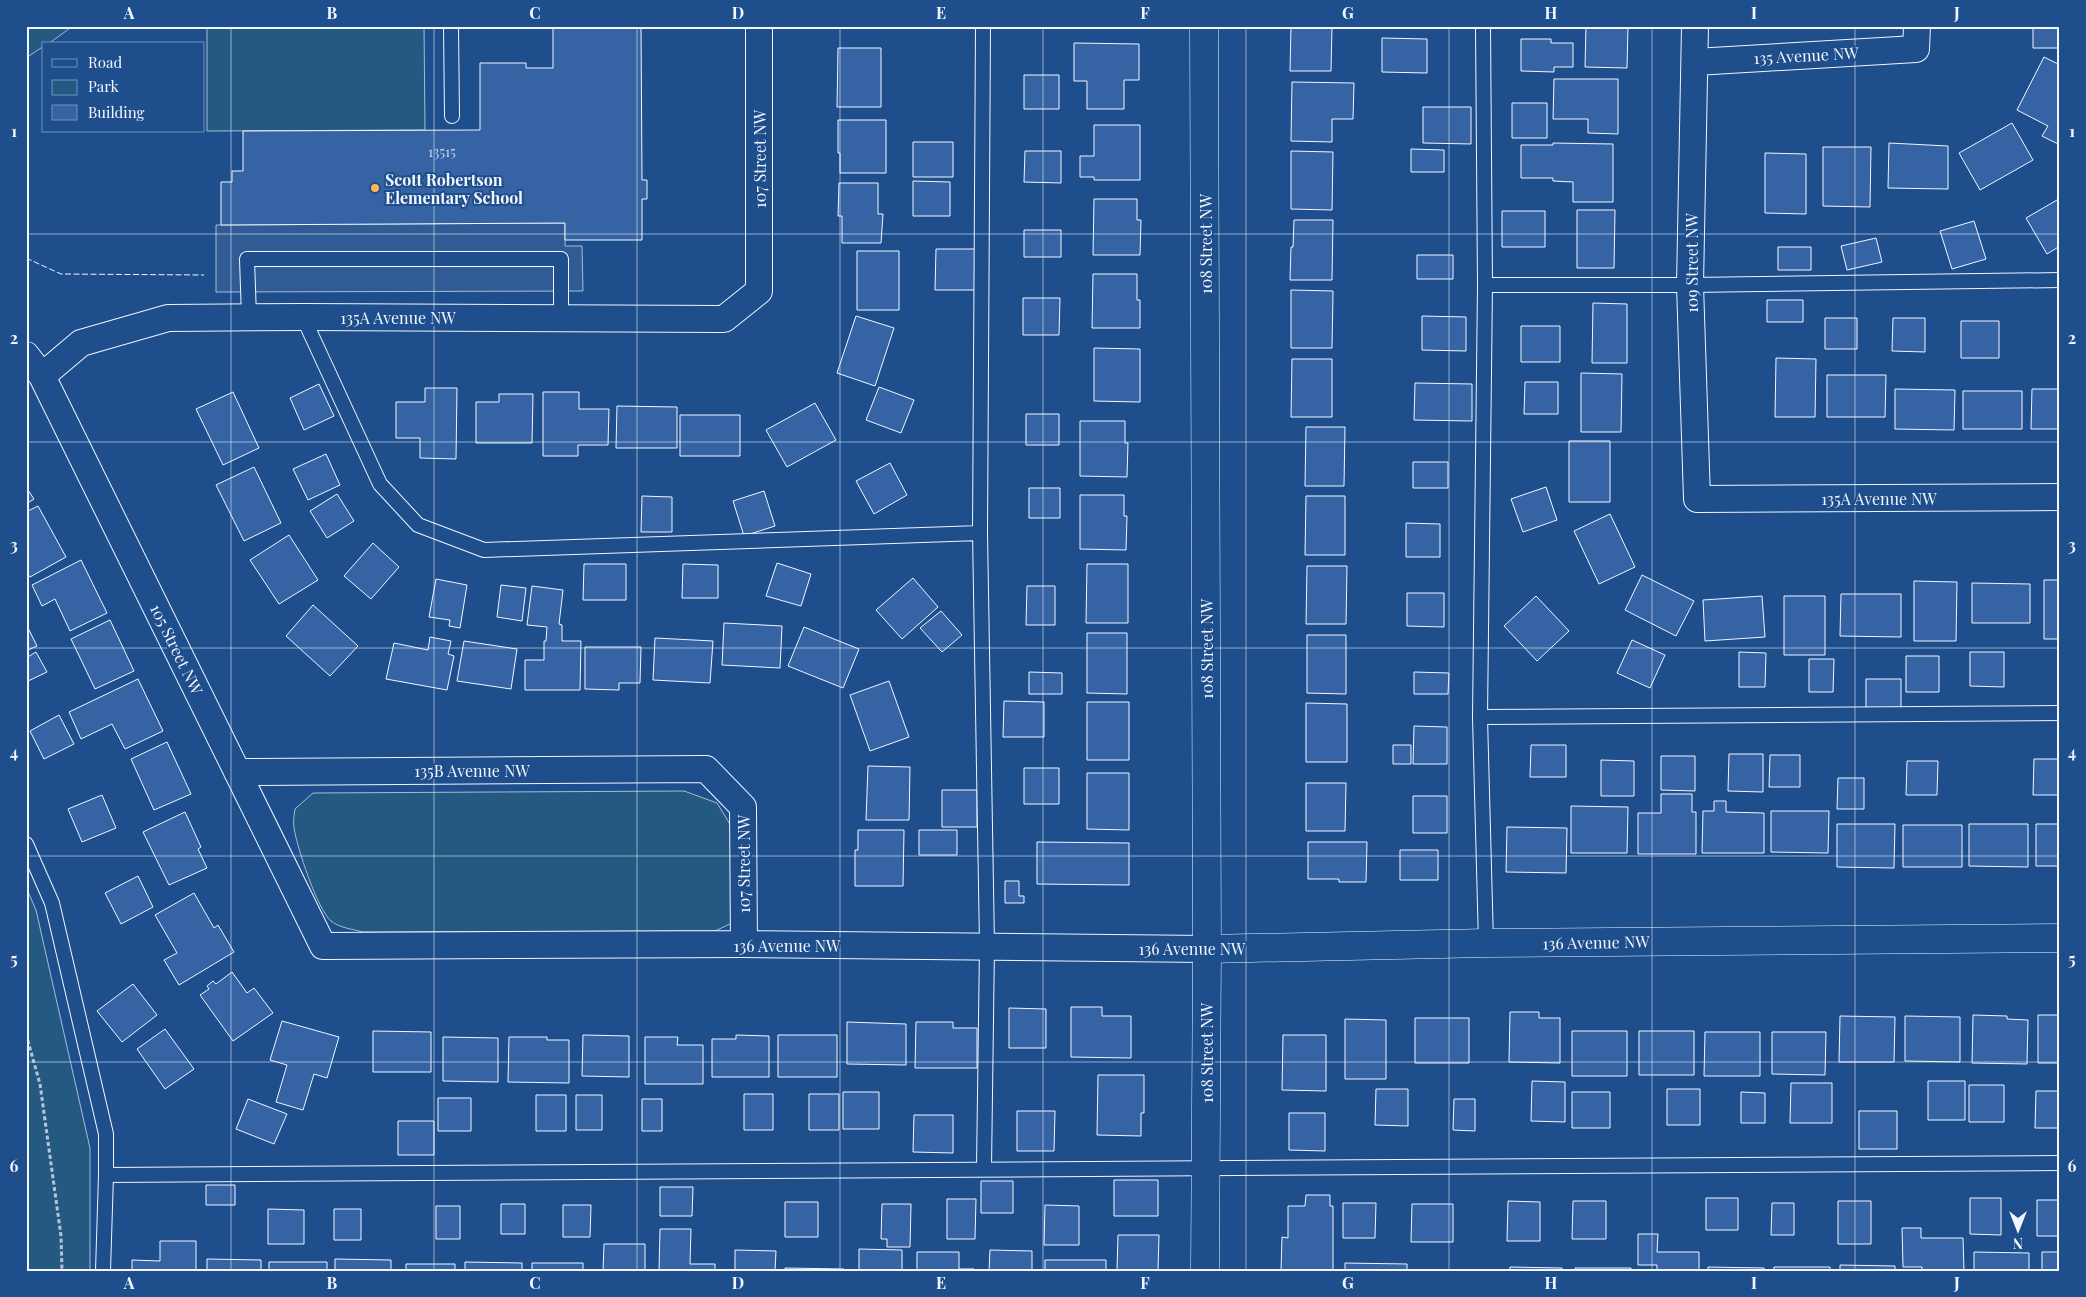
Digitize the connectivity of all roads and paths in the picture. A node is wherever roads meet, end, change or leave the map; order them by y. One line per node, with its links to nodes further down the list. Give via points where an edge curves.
1 (451, 26): 9 (lane)
2 (759, 26): 13 (street, 107 Street NW)
3 (983, 26): 21 (lane)
4 (1204, 26): 32 (street, 108 Street NW)
5 (1483, 26): 11 (lane)
6 (1695, 26): 8 (street, 109 Street NW)
7 (1916, 38): 8 (street, 135 Avenue NW)
8 (1695, 62): 12 (street, 109 Street NW)
9 (452, 116)
10 (2060, 280): 12 (lane)
11 (1485, 285): 12 (lane); 23 (lane)
12 (1690, 285): 20 (street, 109 Street NW)
13 (759, 291): 16 (street, 135A Avenue NW, via 724,319)
14 (250, 317): 15 (street, 135A Avenue NW); 16 (lane, via 247,259 560,259); 18 (street, 135A Avenue NW, via 168,318 81,343)
15 (303, 317): 16 (street, 135A Avenue NW); 21 (lane, via 380,484 418,525 484,550)
16 (560, 318)
17 (26, 356): 18 (street, 105 Street NW)
18 (42, 376): 25 (street, 105 Street NW)
19 (2060, 497): 20 (street, 135A Avenue NW)
20 (1698, 499)
21 (980, 533): 30 (lane)
22 (2060, 713): 23 (lane)
23 (1480, 718): 28 (lane)
24 (706, 769): 25 (street, 135B Avenue NW); 29 (street, 107 Street NW, via 743,807)
25 (238, 772): 31 (street, 105 Street NW)
26 (26, 844): 37 (lane, via 52,902 106,1134)
27 (2060, 938): 28 (street, 136 Avenue NW)
28 (1486, 943): 32 (street, 136 Avenue NW)
29 (744, 944): 30 (street, 136 Avenue NW); 31 (street, 136 Avenue NW)
30 (987, 945): 32 (street, 136 Avenue NW); 35 (lane)
31 (323, 946)
32 (1207, 949): 36 (street, 108 Street NW)
33 (26, 1034): 38 (path, via 40,1084 61,1236)
34 (2060, 1163): 36 (lane)
35 (984, 1168): 36 (lane); 37 (lane)
36 (1206, 1169): 40 (street, 108 Street NW)
37 (106, 1175): 39 (lane)
38 (62, 1271)
39 (102, 1271)
40 (1205, 1271)

